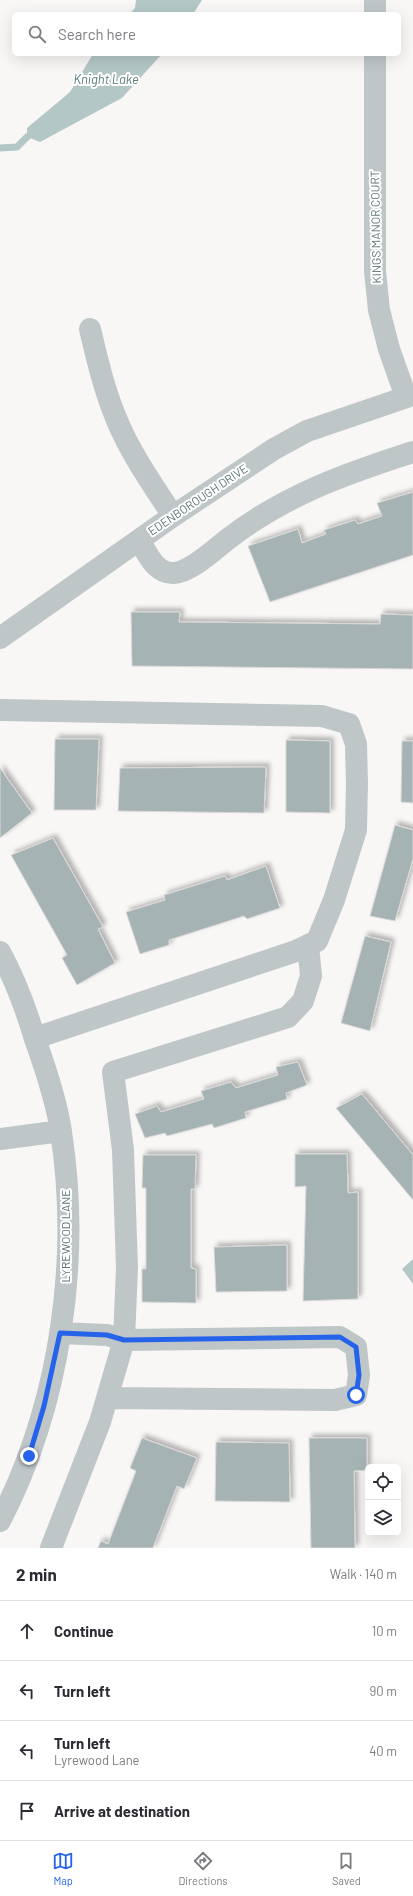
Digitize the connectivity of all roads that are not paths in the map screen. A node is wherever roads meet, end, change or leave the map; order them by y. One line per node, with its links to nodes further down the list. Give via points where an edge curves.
1 (375, 0): 2 (street)
2 (375, 12)
3 (375, 56): 5 (street, KINGS MANOR COURT, via 375,271 379,310 389,349)
4 (90, 329): 7 (street, via 102,379 116,419 134,455)
5 (409, 396): 7 (street, EDENBOROUGH DRIVE, via 307,431 246,466)
6 (413, 452): 8 (street, via 334,479 287,500 181,572 166,572 159,569)
7 (173, 516): 8 (street, EDENBOROUGH DRIVE)
8 (139, 540): 9 (street, EDENBOROUGH DRIVE)
9 (0, 638)
10 (0, 710): 11 (street, via 322,716 349,724 356,744 356,830 334,900 317,941)
11 (308, 945): 13 (street); 17 (street, via 311,976 303,1001 288,1017 113,1072 123,1150 127,1268)
12 (0, 952): 13 (street, LYREWOOD LANE, via 24,1005)
13 (35, 1038): 14 (street, LYREWOOD LANE)
14 (61, 1131): 15 (street); 16 (street, LYREWOOD LANE, via 68,1210 68,1260)
15 (0, 1139)
16 (60, 1333): 17 (street, via 107,1335); 19 (street, LYREWOOD LANE, via 44,1406 29,1456)
17 (124, 1340): 18 (street); 18 (street, via 340,1337 356,1347 359,1375 356,1395 335,1400)
18 (107, 1398): 20 (street)
19 (0, 1521)
20 (50, 1548)

